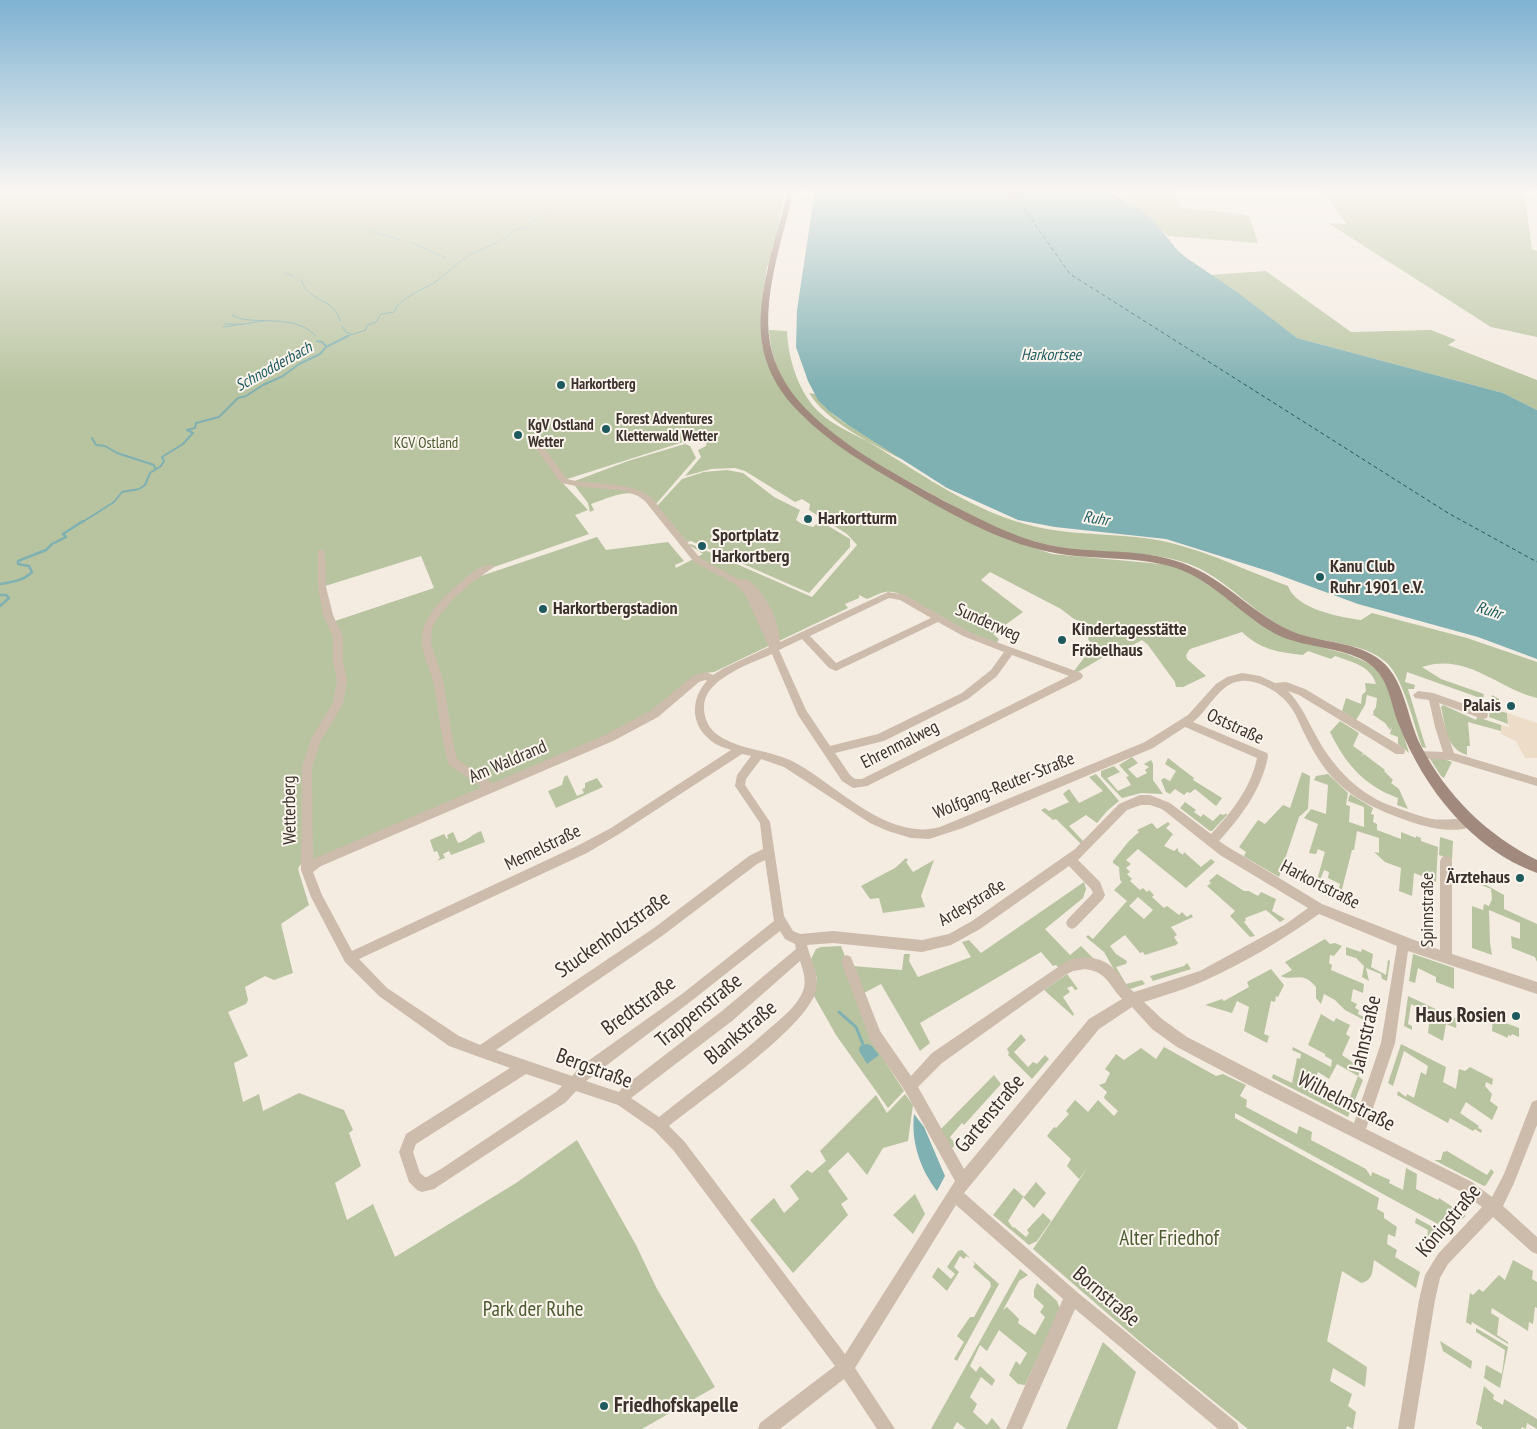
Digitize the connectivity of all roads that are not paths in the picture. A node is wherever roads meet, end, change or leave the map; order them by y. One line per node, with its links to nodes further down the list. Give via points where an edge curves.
1 (776, 257): 21 (main road, via 765,317 766,343 778,378 806,414 887,473 990,529 1051,549 1153,559 1184,567 1215,583 1284,632 1368,658 1390,677)
2 (539, 447): 8 (street, via 564,481 626,489 648,499 697,560 746,589)
3 (321, 552): 32 (street, Wetterberg, via 322,587 328,615 338,637 342,680 338,704 316,739 306,767)
4 (490, 567): 24 (street, via 453,594 434,617 426,637 427,650 438,678 453,762)
5 (888, 595): 6 (street, Sunderweg, via 902,598); 7 (street, Wolfgang-Reuter-Straße)
6 (938, 618): 7 (street, via 836,667); 9 (street, Sunderweg, via 966,634)
7 (803, 634): 8 (street, Wolfgang-Reuter-Straße)
8 (774, 647): 11 (street, Wolfgang-Reuter-Straße); 19 (street, Ehrenmalweg, via 802,712)
9 (1010, 651): 10 (street, Sunderweg); 19 (street, via 990,677 965,696 880,738)
10 (1078, 676): 19 (street, Ehrenmalweg, via 860,784 853,784 846,778)
11 (714, 680): 17 (street, Wolfgang-Reuter-Straße, via 701,697 699,711 704,726 724,743); 24 (street, Am Waldrand, via 706,676 696,679 636,725)
12 (1276, 687): 16 (street, Wolfgang-Reuter-Straße, via 1242,677 1230,680 1219,687); 18 (street, via 1286,686 1302,692); 26 (street, Wolfgang-Reuter-Straße, via 1296,706 1310,735 1333,769 1365,798 1384,808 1433,824)
13 (1418, 695): 14 (street)
14 (1433, 697): 15 (street); 22 (street)
15 (1483, 715)
16 (1185, 723): 20 (street, Wolfgang-Reuter-Straße, via 1149,745 930,834 902,831 882,823 786,762); 27 (street, Oststraße, via 1263,756 1247,796)
17 (741, 750): 20 (street, Wolfgang-Reuter-Straße); 38 (street, Memelstraße, via 583,849)
18 (1400, 750)
19 (828, 751)
20 (759, 754): 28 (street, via 739,782 765,822)
21 (1419, 755): 22 (street); 26 (main road, via 1443,794)
22 (1450, 756): 23 (street)
23 (1537, 782)
24 (492, 788): 32 (street, Am Waldrand, via 316,862)
25 (1107, 822): 27 (street, Harkortstraße, via 1126,805 1150,800 1166,806); 29 (street, Ardeystraße, via 1088,846)
26 (1470, 823): 31 (main road, via 1496,843)
27 (1212, 842): 33 (street, Harkortstraße)
28 (769, 852): 34 (street); 43 (street, Stuckenholzstraße, via 753,860 658,932)
29 (1070, 860): 35 (street, via 1096,886 1099,895); 37 (street, Ardeystraße, via 951,939 922,946 833,937)
30 (1446, 861): 39 (street, Spinnstraße)
31 (1537, 866)
32 (307, 870): 38 (street, Bergstraße, via 316,897)
33 (1318, 908): 36 (street, Harkortstraße); 42 (street, Gartenstraße, via 1256,948 1202,976)
34 (780, 923): 37 (street); 45 (street, Bredtstraße)
35 (1072, 923)
36 (1404, 943): 39 (street, Harkortstraße); 50 (street, Jahnstraße, via 1388,1043)
37 (800, 946): 47 (street, Trappenstraße, via 727,1016); 49 (street, Blankstraße, via 811,982 804,1002 785,1024)
38 (349, 958): 43 (street, Bergstraße, via 383,992 454,1041)
39 (1446, 958): 41 (street, Harkortstraße)
40 (847, 961): 46 (street, via 875,1035)
41 (1537, 988)
42 (1133, 999): 46 (street, Wilhelmstraße, via 1108,971 1098,965 1071,966 937,1058); 50 (street, Wilhelmstraße, via 1182,1042); 51 (street, Gartenstraße, via 1094,1024)
43 (481, 1052): 44 (street, Bergstraße)
44 (524, 1067): 45 (street, Bergstraße); 45 (street, Bredtstraße, via 412,1139 406,1152 414,1177 422,1185 446,1174 561,1097)
45 (574, 1083): 47 (street, Bergstraße)
46 (910, 1086): 51 (street)
47 (622, 1100): 49 (street, Bergstraße)
48 (1537, 1107): 53 (street, Königstraße, via 1509,1178)
49 (659, 1125): 56 (street, Bergstraße, via 696,1168)
50 (1358, 1132): 53 (street, Wilhelmstraße, via 1467,1187)
51 (963, 1181): 52 (street, Gartenstraße)
52 (955, 1195): 55 (street, Bornstraße); 56 (street, Gartenstraße)
53 (1493, 1207): 54 (street, Wilhelmstraße); 61 (street, Königstraße, via 1447,1254 1433,1274)
54 (1537, 1247)
55 (1072, 1297): 59 (street); 60 (street, Bornstraße)
56 (846, 1368): 57 (street, Gartenstraße); 58 (street, Bergstraße)
57 (766, 1429)
58 (888, 1429)
59 (1014, 1429)
60 (1231, 1429)
61 (1406, 1429)

